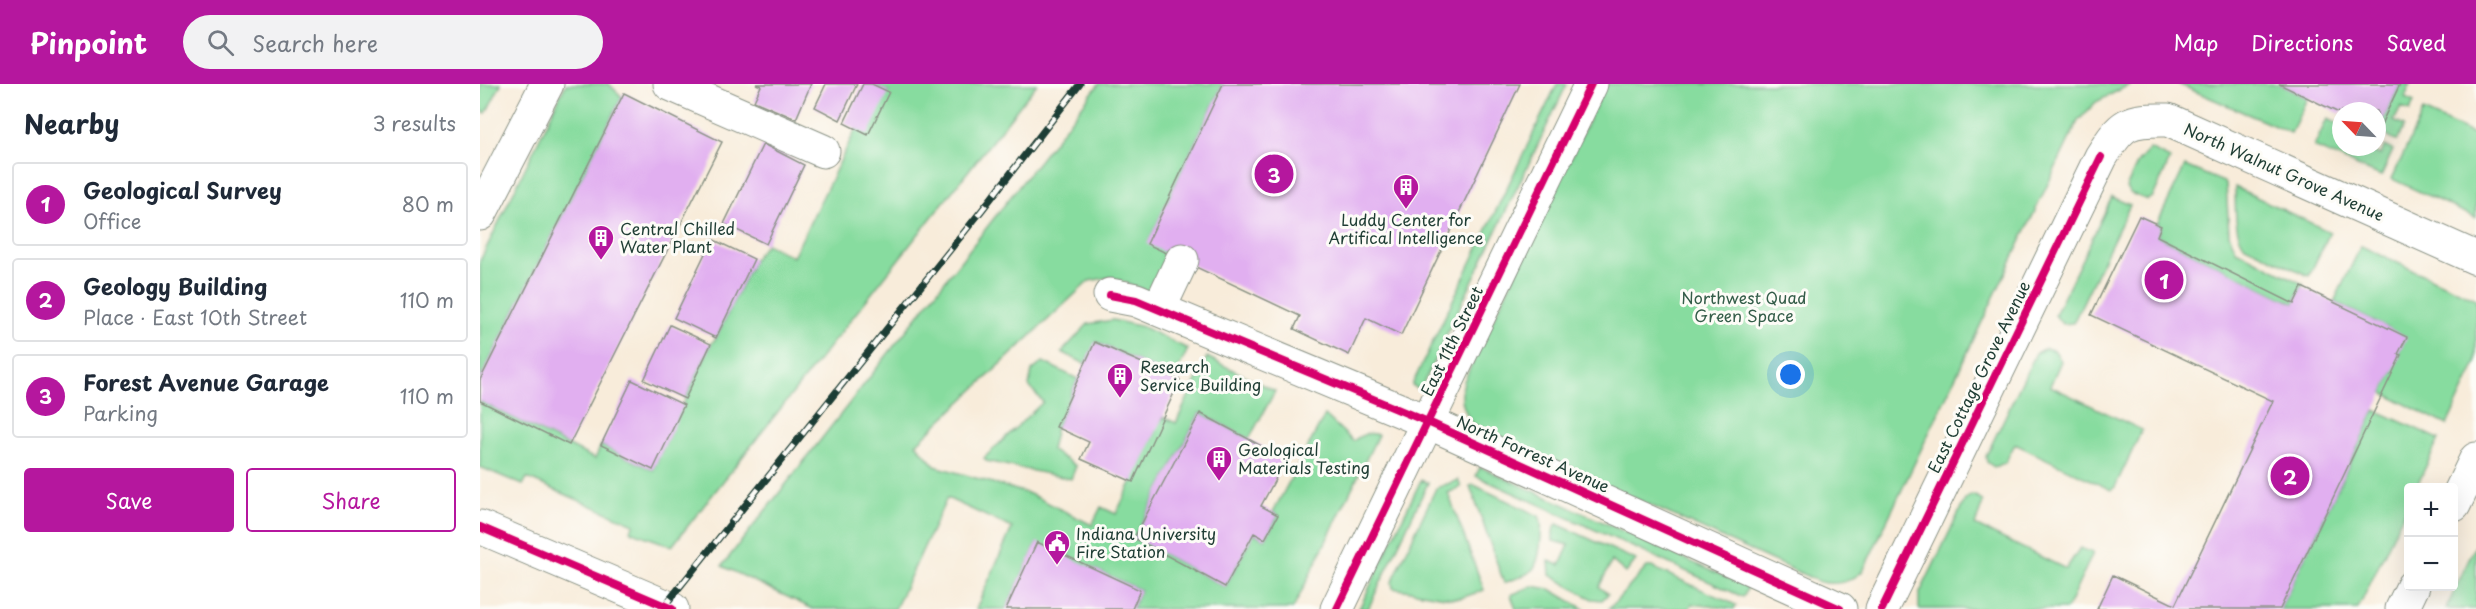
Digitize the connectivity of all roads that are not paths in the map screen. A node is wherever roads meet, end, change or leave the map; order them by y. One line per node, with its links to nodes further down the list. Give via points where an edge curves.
1 (547, 84): 6 (street)
2 (670, 84): 4 (street)
3 (1590, 84): 11 (street, East 11th Street)
4 (823, 151)
5 (2101, 157): 7 (street, North Walnut Grove Avenue, via 2119,129 2145,119 2168,120); 19 (street, East Cottage Grove Avenue)
6 (480, 214)
7 (2476, 258)
8 (1182, 260): 10 (street)
9 (1110, 295): 10 (street, North Forrest Avenue)
10 (1159, 309): 11 (street, North Forrest Avenue)
11 (1428, 422): 17 (street, East 11th Street); 18 (street, North Forrest Avenue)
12 (2476, 459): 13 (street)
13 (2458, 497)
14 (480, 527): 16 (street)
15 (2411, 591): 20 (street)
16 (672, 609)
17 (1337, 609)
18 (1840, 609)
19 (1882, 609)
20 (2402, 609)

